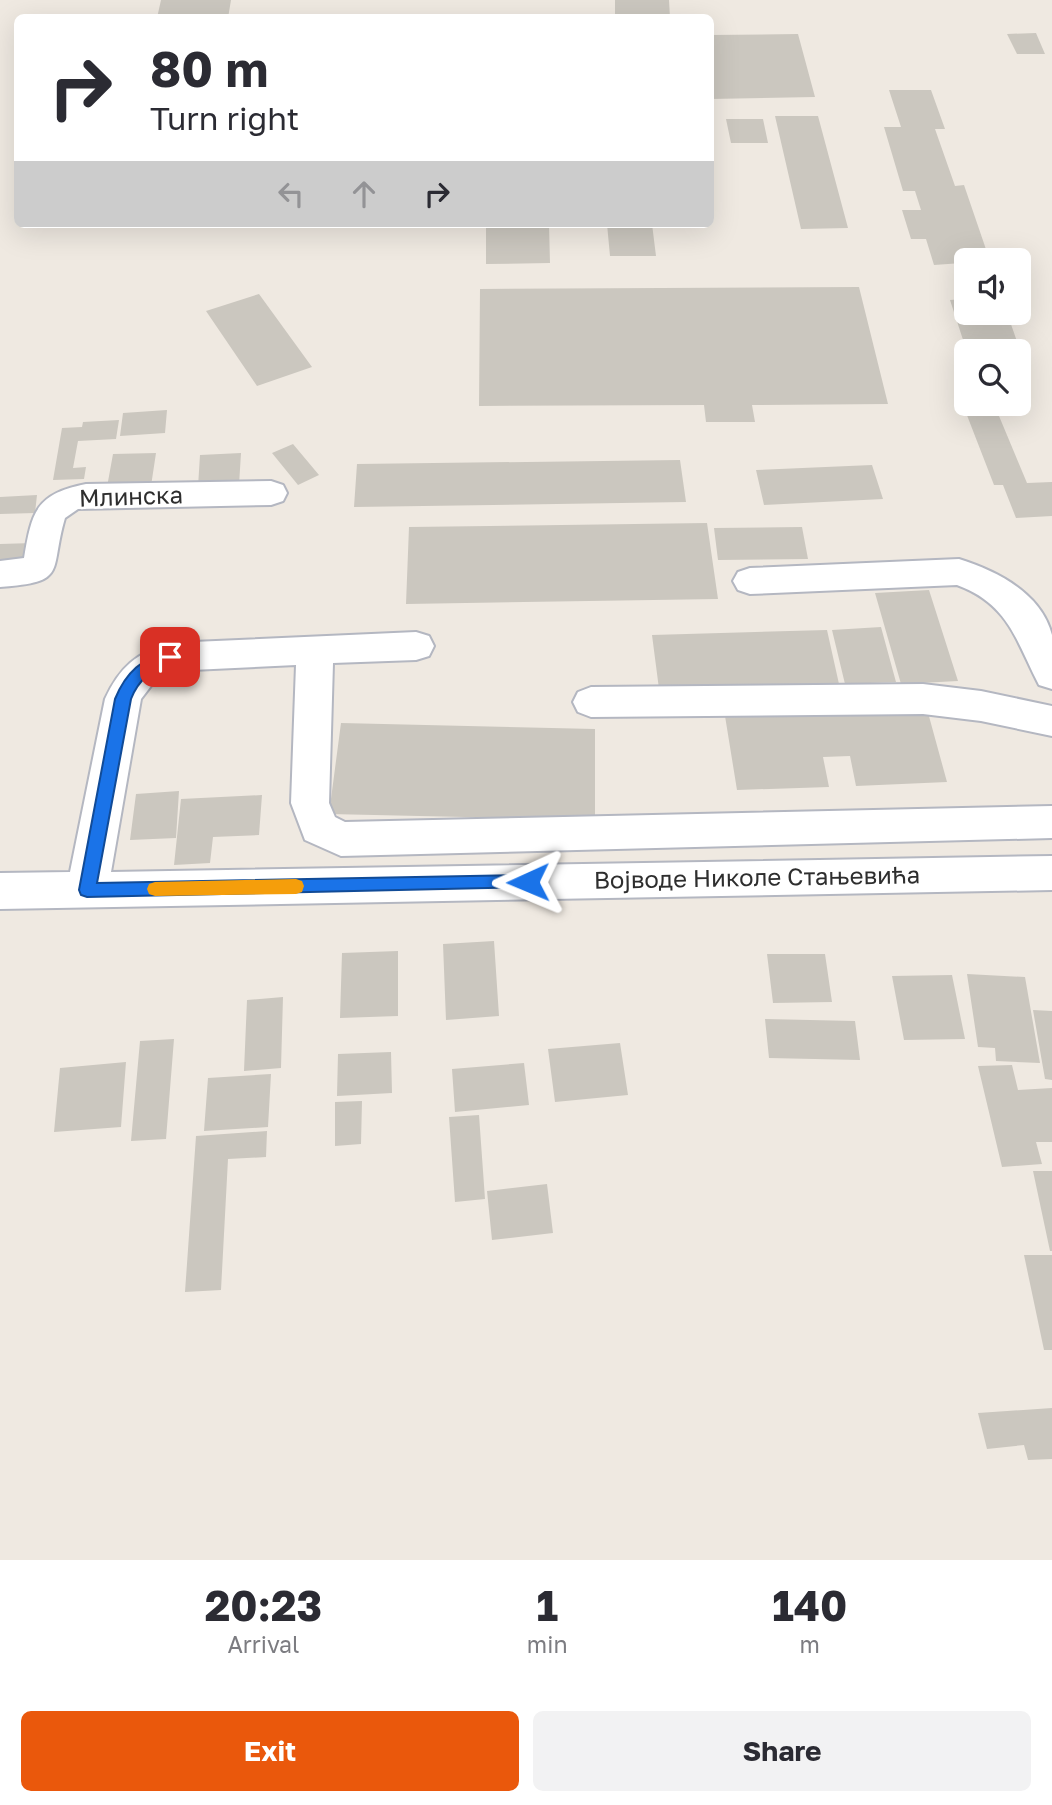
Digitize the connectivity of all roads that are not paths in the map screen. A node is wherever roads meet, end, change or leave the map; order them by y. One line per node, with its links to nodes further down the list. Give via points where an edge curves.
1 (271, 494): 2 (street, Млинска, via 64,500 50,515 40,564 28,572)
2 (0, 574)
3 (750, 581): 6 (street, via 958,572 981,579 1019,607)
4 (416, 646): 5 (street)
5 (315, 650): 9 (street, via 310,803 319,828 341,839); 11 (street, via 170,657 156,660 140,672 123,699)
6 (1052, 675)
7 (591, 702): 8 (street, via 923,699)
8 (1052, 721)
9 (1052, 822)
10 (1052, 873): 11 (street, Војводе Николе Стањевића)
11 (87, 890): 12 (street, Војводе Николе Стањевића)
12 (0, 891)

